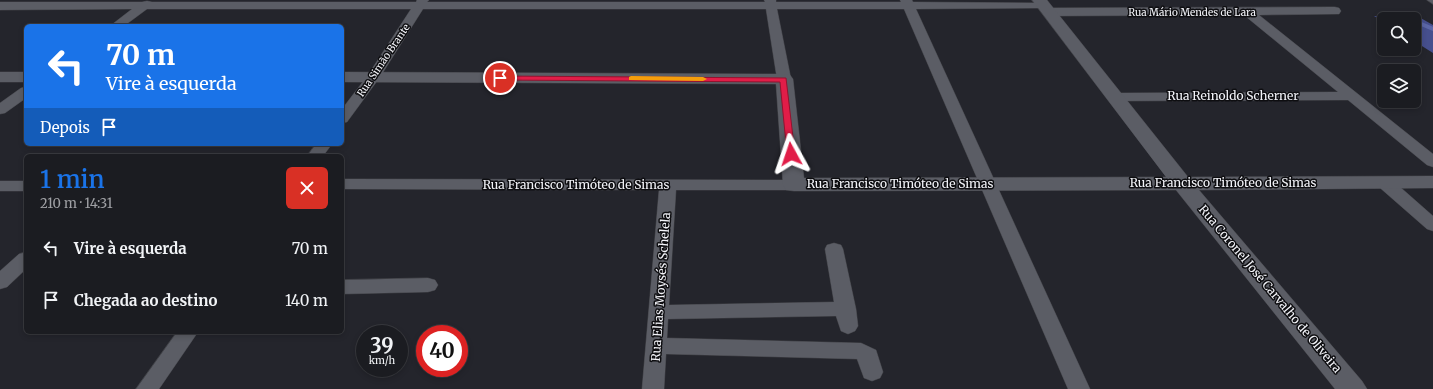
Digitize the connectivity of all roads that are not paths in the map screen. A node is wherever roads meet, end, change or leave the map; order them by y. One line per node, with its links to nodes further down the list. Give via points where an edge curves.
1 (1319, 0): 11 (street, Rua Mário Mendes de Lara, via 1335,11)
2 (1430, 0): 6 (lane)
3 (149, 2): 4 (street, Rua Mário Mendes de Lara); 9 (street, Rua Mário Mendes de Lara); 12 (street)
4 (421, 2): 7 (street, Rua Mário Mendes de Lara); 16 (street, Rua Simão Brante)
5 (907, 2): 8 (street, Rua Mário Mendes de Lara); 10 (street, Rua Mário Mendes de Lara); 29 (street)
6 (1433, 2)
7 (608, 3): 8 (street, Rua Mário Mendes de Lara)
8 (770, 3): 17 (street)
9 (0, 6)
10 (1044, 6): 11 (street, Rua Mário Mendes de Lara); 20 (street, Rua Coronel José Carvalho de Oliveira)
11 (1248, 12): 19 (street)
12 (119, 24)
13 (0, 77): 14 (street)
14 (24, 77)
15 (344, 77): 16 (street)
16 (373, 77): 17 (street); 22 (street, Rua Simão Brante)
17 (784, 79): 28 (street)
18 (24, 92): 21 (street)
19 (1350, 96): 20 (street, Rua Reinoldo Scherner); 23 (street)
20 (1116, 97): 25 (street, Rua Coronel José Carvalho de Oliveira)
21 (0, 110)
22 (344, 116)
23 (1433, 162)
24 (1433, 182): 26 (street, Rua Francisco Timóteo de Simas)
25 (1182, 183): 26 (street, Rua Francisco Timóteo de Simas); 29 (street, Rua Francisco Timóteo de Simas); 46 (street, Rua Coronel José Carvalho de Oliveira)
26 (1385, 183): 33 (street)
27 (344, 184): 30 (street, Rua Francisco Timóteo de Simas)
28 (794, 184): 29 (street, Rua Francisco Timóteo de Simas); 30 (street, Rua Francisco Timóteo de Simas)
29 (988, 184): 45 (street)
30 (668, 185): 39 (street, Rua Elias Moysés Schelela)
31 (24, 186): 32 (street)
32 (2, 188)
33 (1433, 225)
34 (834, 249): 39 (street, via 847,318)
35 (24, 260): 36 (street)
36 (0, 282)
37 (428, 285): 38 (street)
38 (344, 287)
39 (659, 312): 41 (street, Rua Elias Moysés Schelela)
40 (187, 334): 43 (street)
41 (656, 346): 42 (street, via 861,350 868,356); 44 (street, Rua Elias Moysés Schelela)
42 (872, 372)
43 (147, 389)
44 (653, 389)
45 (1079, 389)
46 (1352, 389)

